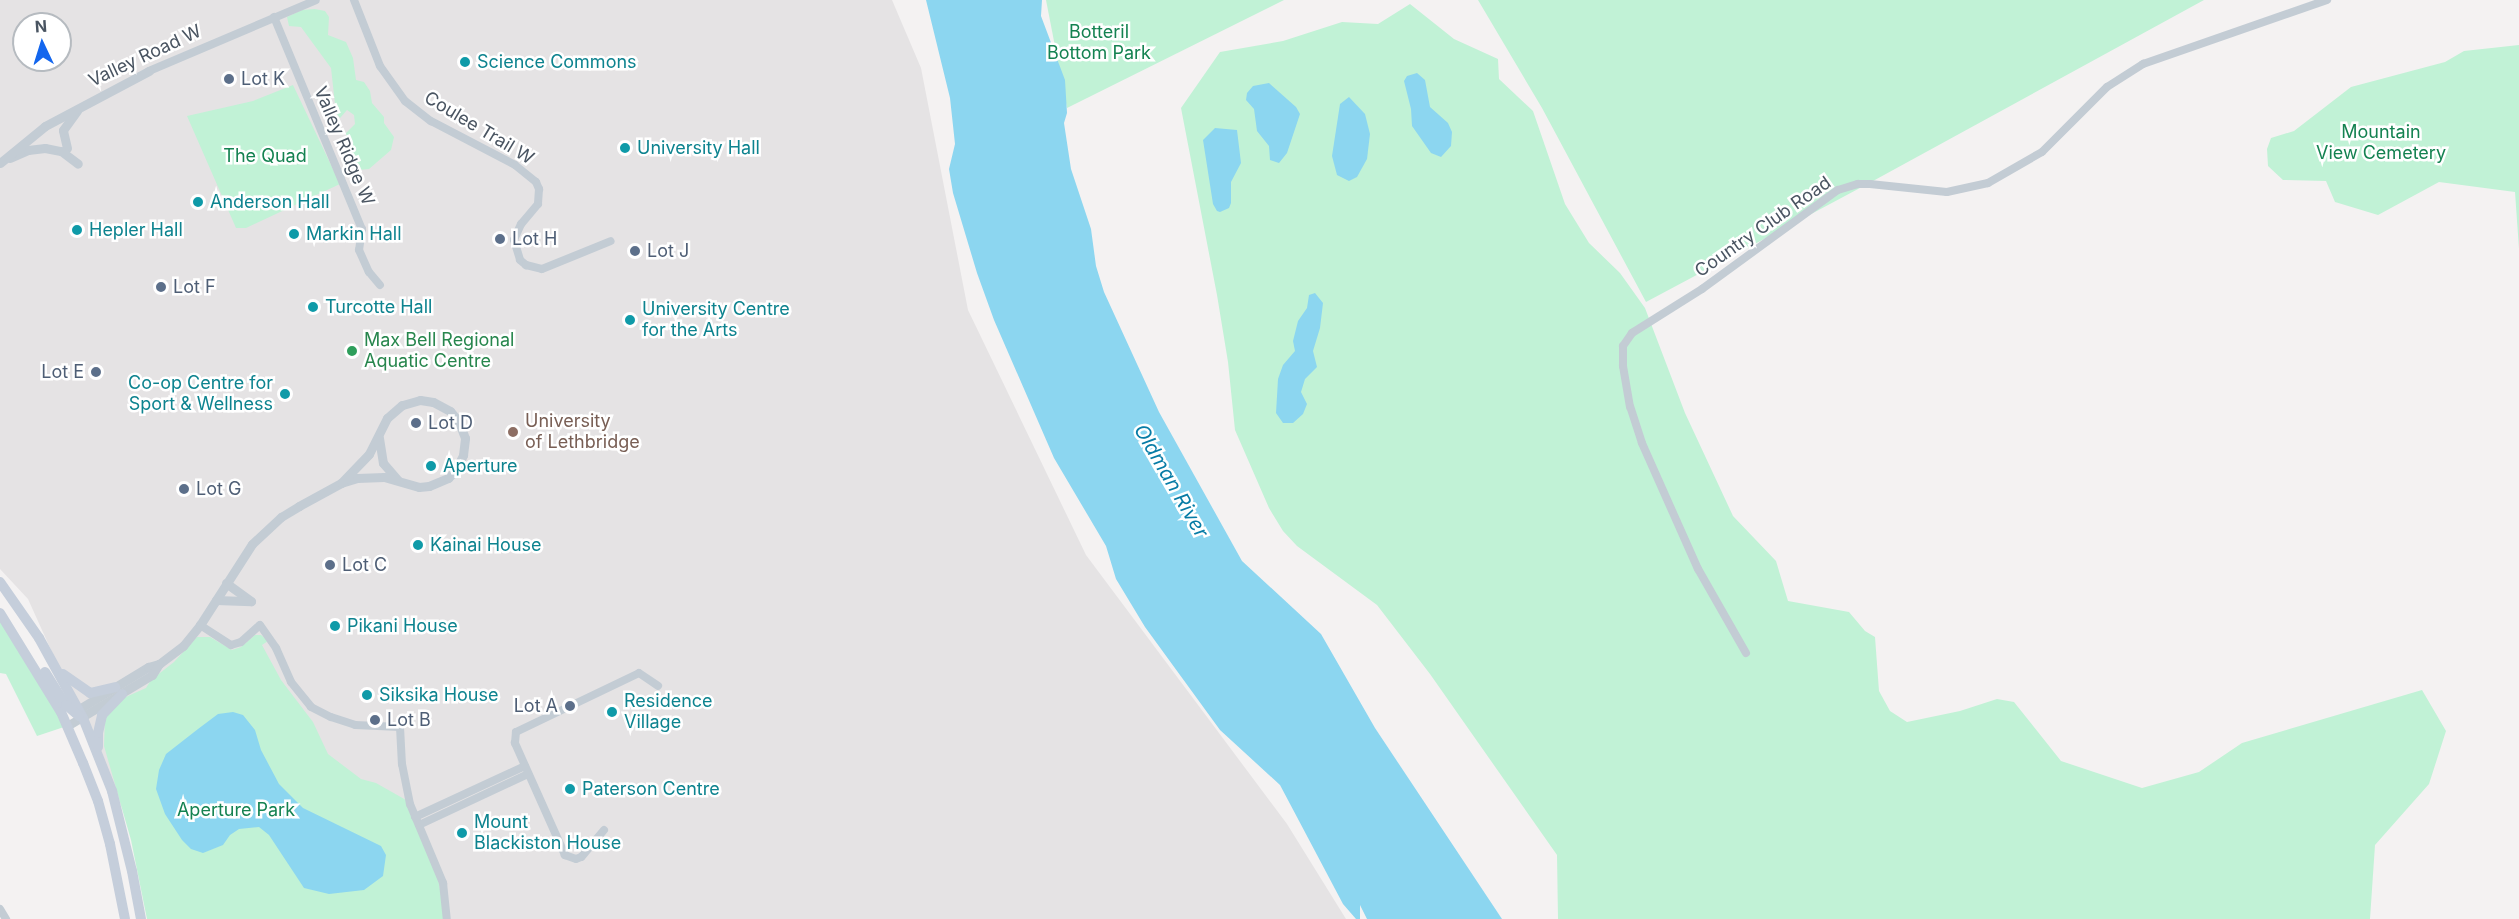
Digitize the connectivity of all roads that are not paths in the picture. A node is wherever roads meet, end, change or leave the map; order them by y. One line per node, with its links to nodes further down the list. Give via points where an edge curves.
1 (316, 0): 4 (street, Valley Road W)
2 (354, 0): 10 (street, Coulee Trail W, via 380,66 405,101 431,121 515,165 536,182 538,204 521,224 514,240 520,260 542,269)
3 (2327, 0): 21 (street, Country Club Road, via 2143,64 2107,87 2050,147 1988,183 1947,192 1870,184 1838,190 1702,289 1632,333 1623,346 1623,366 1630,407 1642,443 1698,569)
4 (274, 17): 5 (street, Valley Road W); 11 (street, Valley Ridge W, via 362,229 359,250)
5 (149, 70): 6 (street, Valley Road W)
6 (83, 104): 7 (street, via 63,130); 8 (street, Valley Road W, via 45,126)
7 (67, 148)
8 (1, 162): 9 (street, via 28,150 45,148 62,151)
9 (78, 164)
10 (611, 241)
11 (380, 285)
12 (379, 434): 13 (street, via 361,463); 14 (street, via 383,463 398,480); 14 (street, via 395,409 414,401 443,406 459,422 465,446 455,471 429,486)
13 (340, 483): 14 (street, via 370,476); 16 (street, via 265,531)
14 (409, 485)
15 (0, 582): 22 (main road)
16 (226, 583): 17 (street); 17 (street, via 251,601)
17 (216, 600): 20 (street)
18 (0, 613): 19 (main road)
19 (8, 625): 25 (main road); 26 (main road)
20 (200, 625): 24 (street, via 183,646); 29 (street, via 231,645 241,642 260,625 276,648 291,682 311,707 349,724 400,727 405,784)
21 (1746, 653)
22 (57, 670): 24 (main road, via 90,693); 25 (main road)
23 (658, 686): 28 (street, via 639,673 520,729 515,743)
24 (119, 691): 25 (street); 27 (main road, via 102,715)
25 (79, 713): 26 (street); 27 (main road)
26 (65, 722): 33 (main road, via 98,801)
27 (99, 757): 34 (main road, via 123,831)
28 (527, 770): 29 (street); 30 (street, via 565,855 576,859 581,856)
29 (417, 821): 35 (street, via 443,883)
30 (604, 830)
31 (0, 909): 32 (street)
32 (6, 919)
33 (127, 919)
34 (141, 919)
35 (447, 919)

